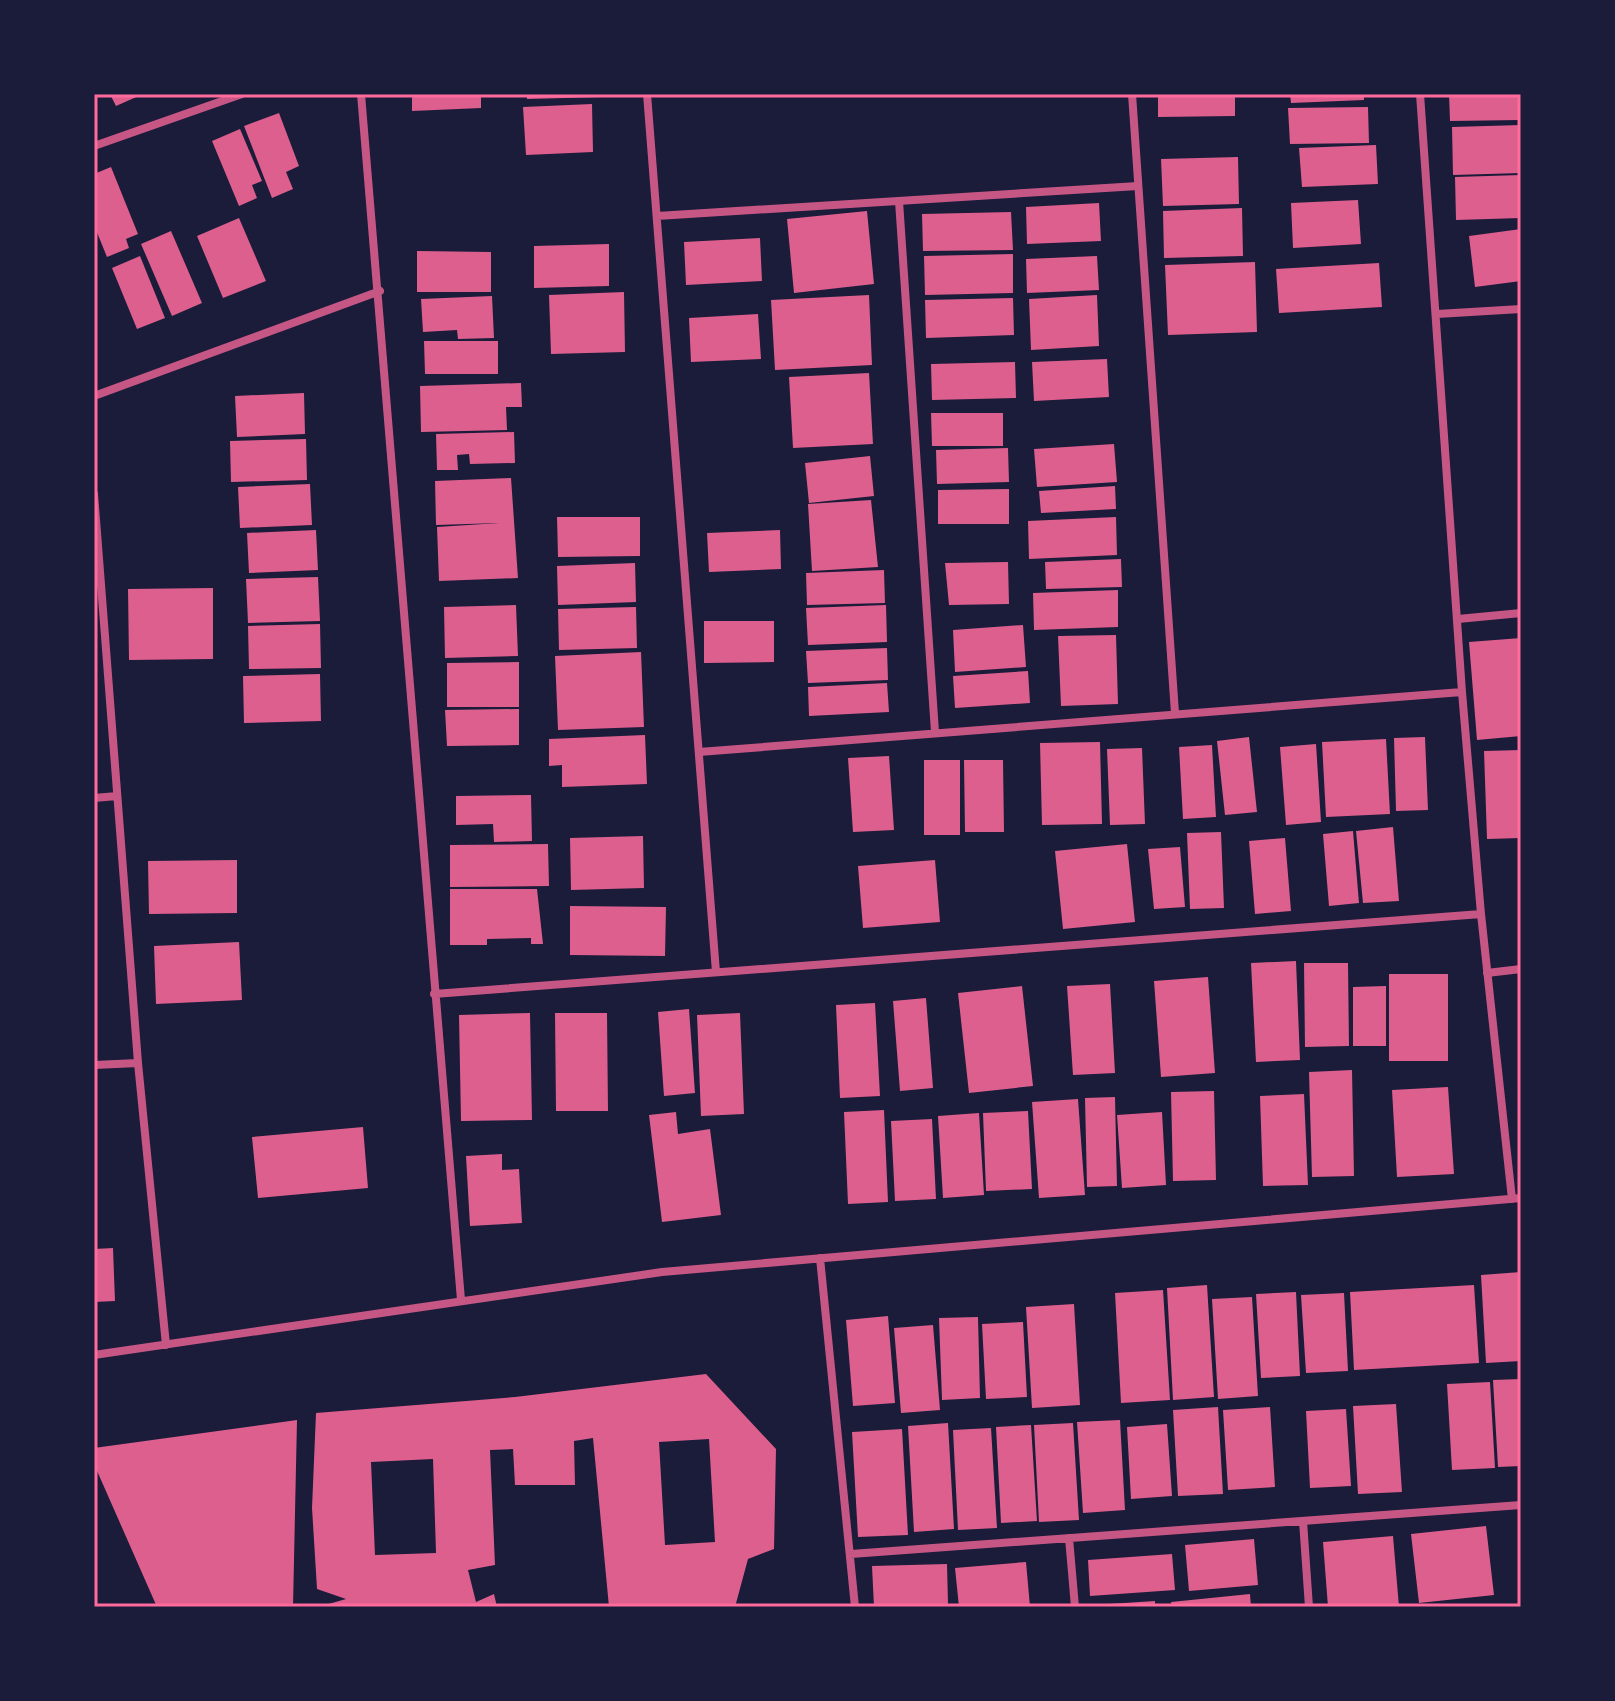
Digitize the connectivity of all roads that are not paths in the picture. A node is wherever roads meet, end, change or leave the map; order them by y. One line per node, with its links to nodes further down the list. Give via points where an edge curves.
1 (242, 94): 6 (street)
2 (361, 94): 10 (street)
3 (647, 94): 9 (street)
4 (1132, 94): 7 (street)
5 (1420, 94): 12 (street)
6 (94, 146)
7 (1138, 186): 8 (street); 18 (street)
8 (899, 201): 9 (street); 19 (street)
9 (657, 216): 20 (street)
10 (380, 291): 13 (street); 27 (street)
11 (1521, 309): 12 (street)
12 (1437, 314): 16 (street)
13 (94, 396)
14 (94, 494): 21 (street)
15 (1521, 613): 16 (street)
16 (1458, 619): 17 (street)
17 (1462, 692): 18 (street); 23 (street)
18 (1175, 713): 19 (street)
19 (935, 732): 20 (street)
20 (699, 752): 25 (street)
21 (117, 796): 22 (street); 28 (street)
22 (94, 798)
23 (1481, 914): 25 (street); 26 (street)
24 (1521, 969): 26 (street)
25 (716, 972): 27 (street)
26 (1487, 973): 30 (street)
27 (434, 994): 32 (street)
28 (138, 1063): 29 (street); 33 (street)
29 (94, 1065)
30 (1516, 1198): 31 (street)
31 (820, 1258): 32 (street, via 662,1272); 38 (street)
32 (461, 1300): 33 (street)
33 (166, 1345): 34 (street)
34 (94, 1355)
35 (1521, 1505): 36 (street)
36 (1303, 1521): 37 (street); 41 (street)
37 (1069, 1538): 38 (street); 40 (street)
38 (851, 1554): 39 (street)
39 (855, 1607)
40 (1075, 1607)
41 (1309, 1607)

